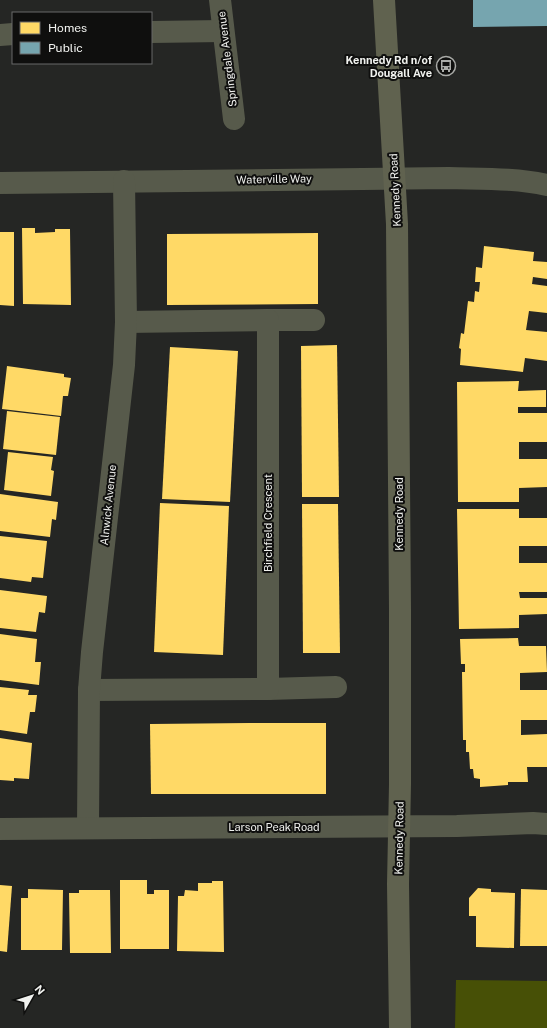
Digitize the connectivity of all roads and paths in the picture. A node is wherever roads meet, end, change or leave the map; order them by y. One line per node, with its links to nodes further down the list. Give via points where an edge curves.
1 (220, 0): 3 (street, Springdale Avenue)
2 (384, 0): 8 (main road, Kennedy Road)
3 (223, 31): 4 (street); 7 (street, Springdale Avenue)
4 (152, 32)
5 (12, 34): 6 (street)
6 (0, 35)
7 (234, 119)
8 (395, 178): 9 (street, Waterville Way); 11 (street, Waterville Way, via 498,179); 19 (main road, Kennedy Road, via 400,609)
9 (124, 181): 10 (street, Waterville Way); 14 (street, Alnwick Avenue)
10 (0, 183)
11 (547, 185)
12 (268, 320): 13 (street); 14 (street); 16 (street, Birchfield Crescent)
13 (314, 320)
14 (126, 322): 17 (street, Alnwick Avenue, via 124,366)
15 (336, 687): 16 (street)
16 (268, 689): 17 (street)
17 (89, 690): 20 (street, Alnwick Avenue)
18 (547, 824): 19 (street, Larson Peak Road, via 533,822)
19 (399, 827): 20 (street, Larson Peak Road); 22 (main road, Kennedy Road)
20 (88, 828): 21 (street, Larson Peak Road)
21 (0, 829)
22 (400, 1028)

